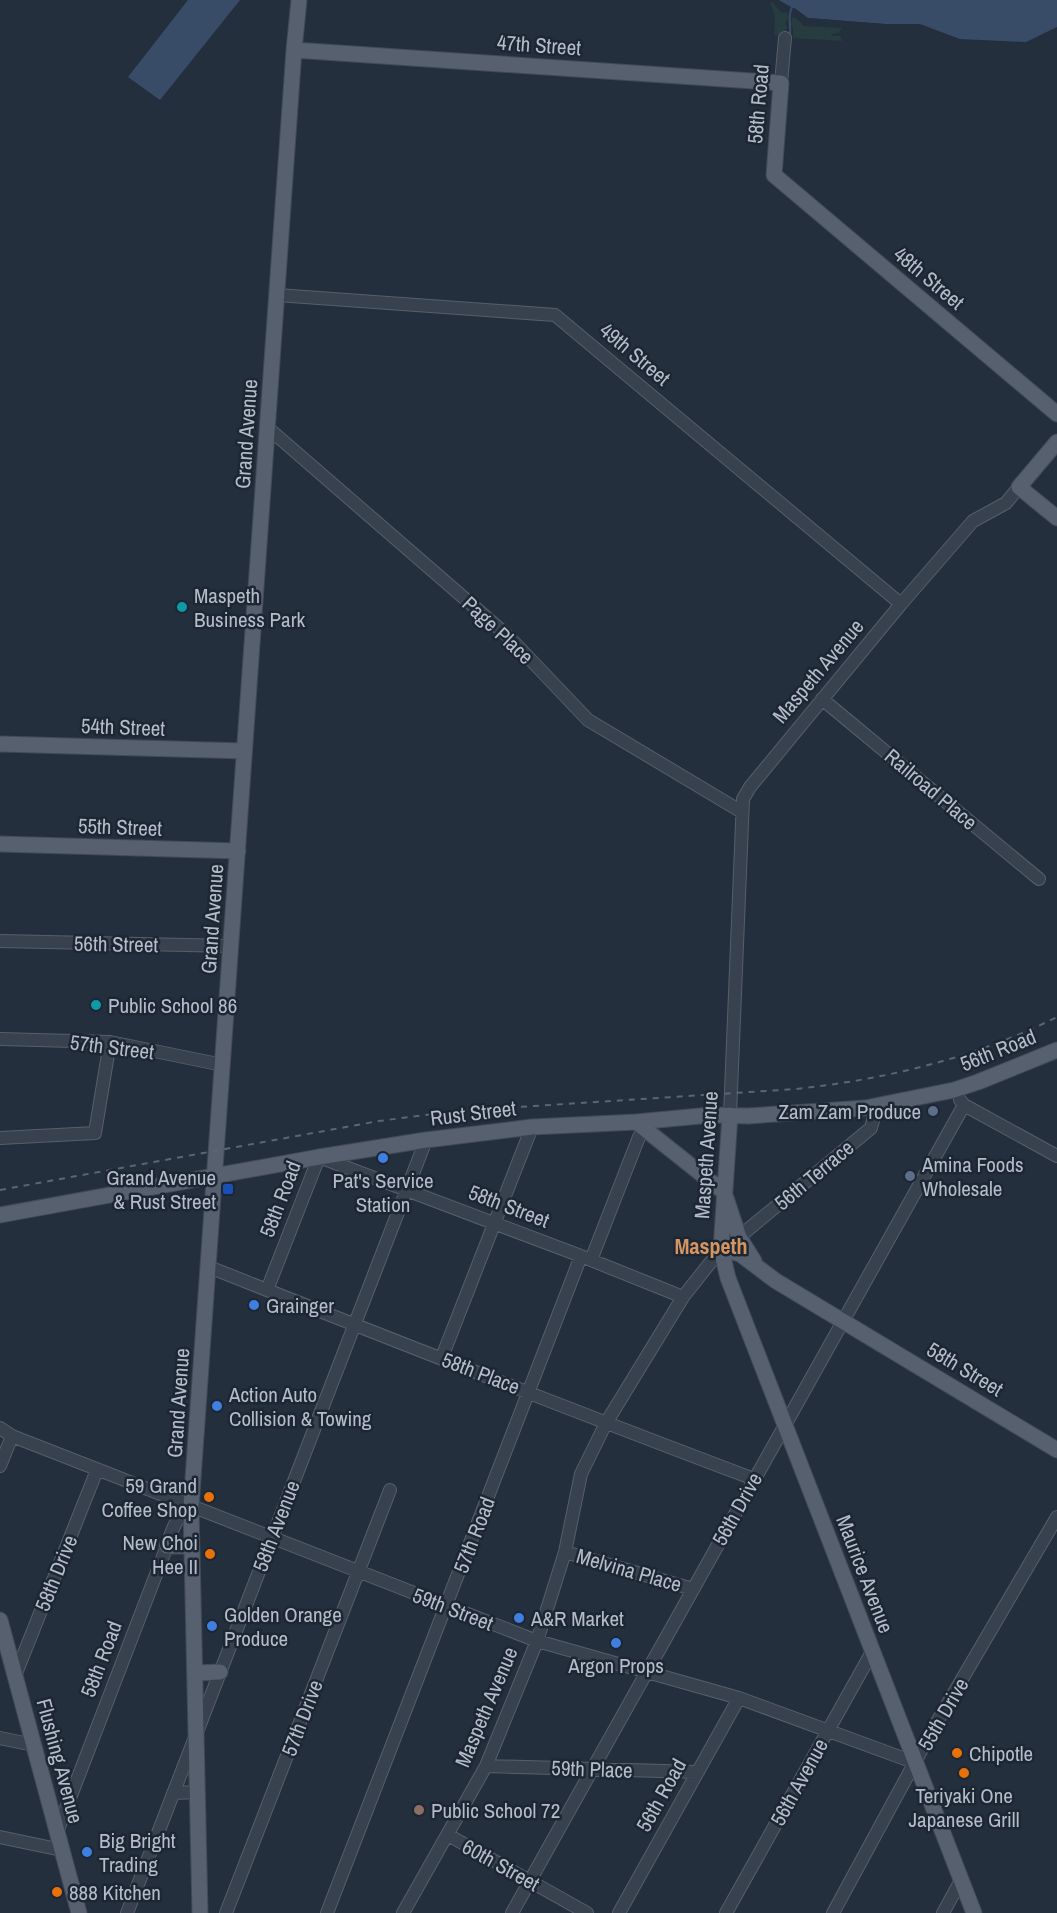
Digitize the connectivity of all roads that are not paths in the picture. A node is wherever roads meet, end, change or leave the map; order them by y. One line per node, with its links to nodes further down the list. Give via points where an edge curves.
1 (299, 0): 3 (main road, Grand Avenue)
2 (785, 38): 4 (street, 58th Road)
3 (294, 50): 4 (main road, 47th Street); 6 (main road, Grand Avenue)
4 (781, 83): 5 (main road, 58th Road)
5 (774, 175): 7 (main road, 48th Street)
6 (277, 295): 8 (main road, Grand Avenue); 12 (street, 49th Street, via 555,315)
7 (1057, 414)
8 (268, 428): 15 (main road, Grand Avenue); 16 (street, Page Place, via 509,637 588,720)
9 (1057, 442): 10 (main road, Maspeth Avenue)
10 (1019, 487): 11 (main road); 12 (street, Maspeth Avenue, via 1006,503 973,521)
11 (1057, 518)
12 (902, 604): 13 (street, Maspeth Avenue)
13 (822, 699): 16 (street, Maspeth Avenue, via 750,787); 19 (street, Railroad Place)
14 (0, 744): 15 (main road, 54th Street)
15 (244, 751): 18 (main road, Grand Avenue)
16 (742, 812): 29 (street, Maspeth Avenue)
17 (0, 844): 18 (main road, 55th Street)
18 (238, 851): 21 (main road, Grand Avenue)
19 (1039, 879)
20 (0, 941): 21 (street, 56th Street)
21 (232, 946): 25 (main road, Grand Avenue)
22 (0, 1039): 23 (street, 57th Street)
23 (110, 1042): 25 (street, 57th Street); 32 (street, via 94,1133)
24 (1057, 1050): 26 (main road, 56th Road)
25 (223, 1065): 36 (main road, Grand Avenue)
26 (954, 1090): 27 (street); 28 (main road, Rust Street)
27 (963, 1105): 34 (street); 48 (street, 56th Drive)
28 (878, 1106): 29 (main road, Rust Street); 41 (street, 56th Terrace, via 871,1128)
29 (730, 1115): 31 (main road, Rust Street); 38 (main road, Maspeth Avenue)
30 (532, 1127): 31 (main road, Rust Street, via 611,1123); 33 (main road, Rust Street); 40 (street)
31 (638, 1129): 38 (main road); 43 (street, 57th Road)
32 (0, 1138)
33 (426, 1140): 35 (main road, Rust Street); 37 (street, 58th Avenue)
34 (1057, 1156)
35 (319, 1157): 36 (main road, Rust Street); 37 (street, 58th Street); 46 (street, 58th Road)
36 (215, 1175): 39 (main road, Rust Street); 44 (main road, Grand Avenue)
37 (407, 1190): 40 (street, 58th Street); 49 (street, 58th Avenue)
38 (724, 1192): 41 (main road, 58th Street); 42 (main road, Maspeth Avenue)
39 (0, 1215)
40 (494, 1223): 43 (street, 58th Street); 50 (street)
41 (740, 1237): 45 (main road, 58th Street)
42 (721, 1249): 45 (main road, 58th Street, via 740,1254); 47 (street, Maspeth Avenue); 53 (main road, Maurice Avenue, via 728,1278)
43 (586, 1258): 47 (street, 58th Street); 51 (street, 57th Road)
44 (209, 1267): 46 (street, 58th Place); 61 (main road, Grand Avenue)
45 (759, 1268): 48 (main road, 58th Street)
46 (267, 1290): 49 (street, 58th Place)
47 (682, 1297): 52 (street, Maspeth Avenue)
48 (842, 1320): 53 (street, 56th Drive); 56 (main road, 58th Street)
49 (355, 1324): 50 (street, 58th Place); 63 (street, 58th Avenue)
50 (442, 1358): 51 (street, 58th Place)
51 (529, 1391): 52 (street, 58th Place); 69 (street, 57th Road)
52 (606, 1423): 59 (street, 58th Place); 66 (street, Maspeth Avenue, via 581,1474)
53 (784, 1425): 59 (street, 56th Drive); 72 (main road, Maurice Avenue)
54 (0, 1428): 55 (street, 59th Street)
55 (12, 1436): 57 (street); 58 (street, 59th Street)
56 (1057, 1450)
57 (0, 1466)
58 (97, 1470): 61 (street, 59th Street); 76 (street, 58th Drive)
59 (754, 1479): 68 (street, 56th Drive)
60 (390, 1490): 67 (street, 57th Drive)
61 (192, 1507): 63 (street, 59th Street); 64 (street, 58th Road, via 180,1514); 65 (main road, Grand Avenue)
62 (1057, 1517): 82 (street, 55th Drive)
63 (272, 1538): 67 (street, 59th Street); 73 (street, 58th Avenue)
64 (167, 1546): 65 (main road); 88 (street, 58th Road)
65 (192, 1546): 75 (main road, Grand Avenue)
66 (565, 1552): 68 (street, Melvina Place); 71 (street, Maspeth Avenue)
67 (359, 1572): 69 (street, 59th Street); 97 (street, 57th Drive)
68 (693, 1588): 74 (street, 56th Drive)
69 (446, 1607): 71 (street, 59th Street); 98 (street, 57th Road)
70 (0, 1620): 76 (main road, Flushing Avenue)
71 (537, 1641): 74 (street, 59th Street); 83 (street, Maspeth Avenue)
72 (872, 1652): 78 (street, 56th Avenue); 82 (main road, Maurice Avenue)
73 (220, 1672): 75 (main road); 79 (street, 58th Avenue)
74 (646, 1672): 77 (street, 59th Street); 84 (street, 56th Drive)
75 (195, 1673): 79 (main road, Grand Avenue)
76 (15, 1676): 81 (main road, Flushing Avenue)
77 (739, 1698): 78 (street, 59th Street); 85 (street, 56th Road)
78 (828, 1731): 82 (street, 59th Street); 103 (street, 56th Avenue)
79 (196, 1733): 86 (main road, Grand Avenue); 87 (street, 58th Avenue)
80 (0, 1738): 81 (street)
81 (34, 1745): 88 (main road, Flushing Avenue)
82 (916, 1763): 92 (main road, Maurice Avenue); 104 (street, 55th Drive)
83 (486, 1766): 84 (street, 59th Place); 89 (street, Maspeth Avenue)
84 (592, 1769): 85 (street, 59th Place); 93 (street, 56th Drive)
85 (698, 1772): 102 (street, 56th Road)
86 (197, 1792): 87 (street); 96 (main road, Grand Avenue)
87 (173, 1793): 95 (street, 58th Avenue)
88 (57, 1832): 91 (main road, Flushing Avenue)
89 (448, 1835): 93 (street, 60th Street); 99 (street, Maspeth Avenue)
90 (0, 1836): 91 (street)
91 (62, 1850): 94 (main road, Flushing Avenue)
92 (962, 1880): 105 (street); 106 (main road, Maurice Avenue)
93 (530, 1881): 100 (street, 56th Drive); 101 (street, 60th Street)
94 (79, 1913)
95 (127, 1913)
96 (200, 1913)
97 (226, 1913)
98 (327, 1913)
99 (403, 1913)
100 (512, 1913)
101 (586, 1913)
102 (619, 1913)
103 (726, 1913)
104 (833, 1913)
105 (943, 1913)
106 (974, 1913)

